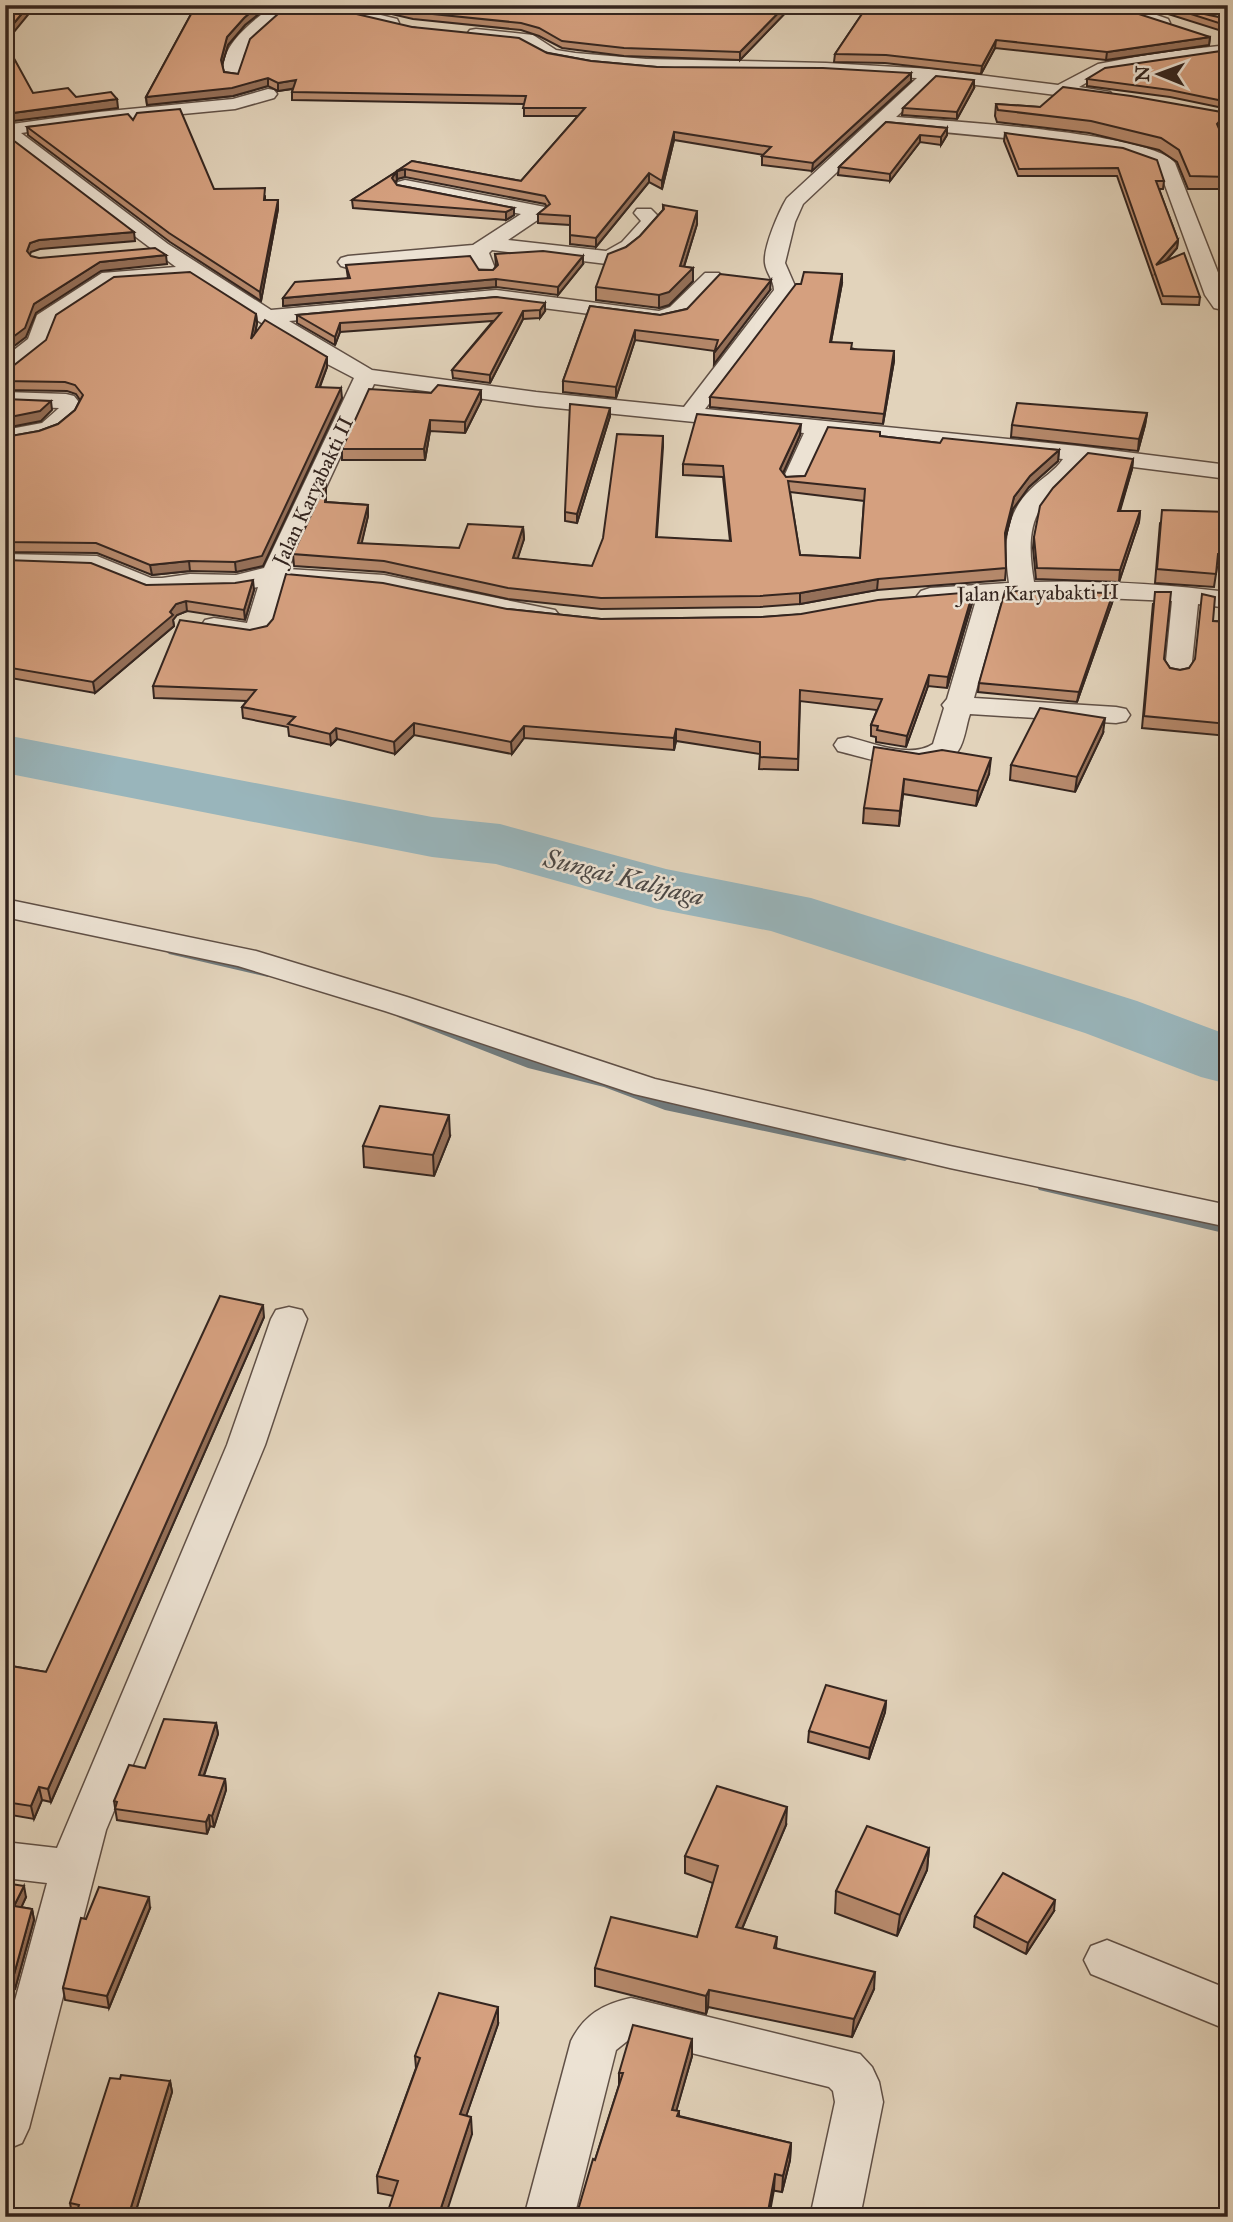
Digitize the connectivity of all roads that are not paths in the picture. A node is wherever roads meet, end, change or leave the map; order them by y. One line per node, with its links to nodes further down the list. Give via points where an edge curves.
1 (285, 5): 11 (street, via 245,38)
2 (319, 5): 4 (street)
3 (1112, 5): 5 (street)
4 (413, 27)
5 (1182, 29)
6 (454, 32): 10 (street, via 533,40 551,54 587,59)
7 (1204, 35): 8 (street)
8 (1228, 42)
9 (1228, 50): 12 (street, via 1098,69)
10 (932, 74): 12 (street); 15 (street)
11 (233, 75)
12 (1062, 90): 14 (street)
13 (268, 94): 16 (street, via 235,104)
14 (1124, 99)
15 (881, 121): 28 (street, via 1066,139 1160,158 1166,163 1215,295); 33 (street, via 794,202 776,252 784,291)
16 (6, 130): 21 (street)
17 (405, 186): 19 (street)
18 (556, 198): 19 (street)
19 (538, 211): 22 (street)
20 (644, 214): 22 (street, via 652,220 618,256)
21 (160, 248): 23 (street); 25 (street)
22 (484, 248): 24 (street); 27 (street)
23 (134, 250)
24 (348, 262)
25 (198, 271): 29 (street); 30 (street, via 109,277 45,320 38,342)
26 (712, 277): 27 (street, via 685,307 660,317)
27 (496, 296): 29 (street)
28 (1228, 306)
29 (268, 317): 31 (street)
30 (6, 368)
31 (366, 376): 33 (street); 40 (street, Jalan Karyabakti II)
32 (5, 399): 35 (street, via 66,401 71,406 54,428)
33 (690, 415): 34 (street)
34 (817, 428): 36 (street); 38 (street)
35 (5, 438)
36 (1078, 453): 37 (street); 41 (street, via 1071,470 1040,493 1019,525)
37 (1228, 472)
38 (794, 481)
39 (5, 561): 40 (street, via 97,564 147,585 162,586 236,583)
40 (274, 574): 46 (street, Jalan Karyabakti II, via 384,583 508,610); 47 (street, via 258,629)
41 (1021, 589): 42 (street, Jalan Karyabakti II); 43 (street, Jalan Karyabakti II)
42 (992, 590): 44 (street, Jalan Karyabakti II); 49 (street)
43 (1186, 594): 45 (street, Jalan Karyabakti II); 48 (street)
44 (902, 599)
45 (1228, 600)
46 (575, 618)
47 (187, 622)
48 (1178, 671)
49 (956, 705): 50 (street); 51 (street, via 946,748 932,757)
50 (1116, 715)
51 (848, 745)
52 (5, 908): 53 (street, via 245,958 646,1087)
53 (1228, 1216)
54 (289, 1319): 56 (street, via 246,1445 84,1830)
55 (5, 1860): 56 (street)
56 (73, 1868): 59 (street)
57 (1107, 1960): 58 (street)
58 (1228, 2010)
59 (5, 2128)
60 (549, 2217): 61 (street, via 595,2041 605,2029 631,2018 843,2069 855,2082 859,2102)
61 (835, 2217)

